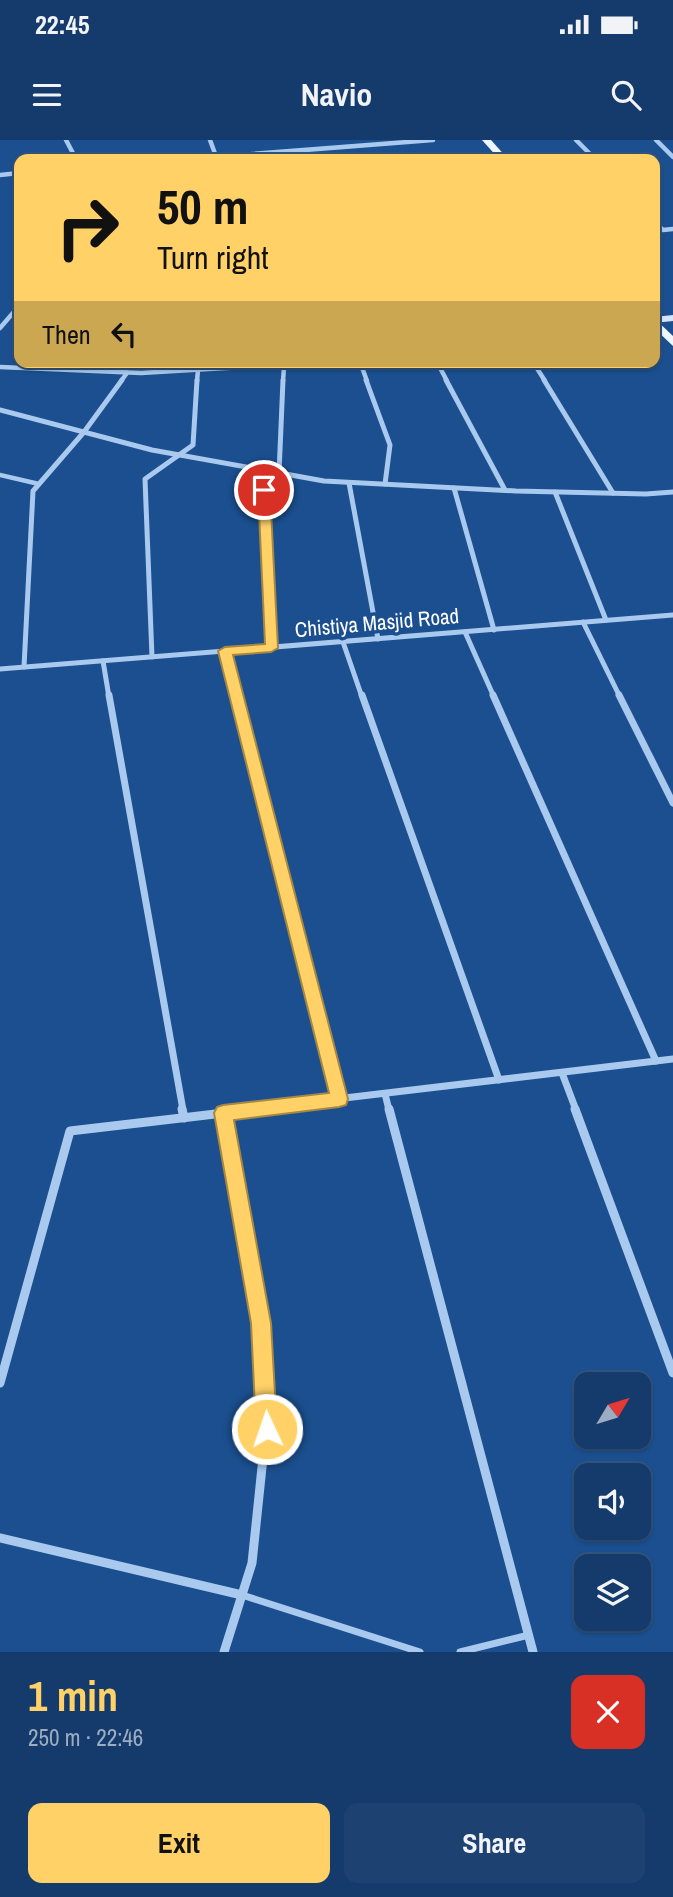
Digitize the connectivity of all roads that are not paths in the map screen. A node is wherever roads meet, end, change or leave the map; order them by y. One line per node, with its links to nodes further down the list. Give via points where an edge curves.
1 (433, 140): 5 (street)
2 (486, 140): 6 (main road)
3 (576, 140): 7 (street)
4 (656, 140): 8 (street)
5 (265, 154)
6 (499, 154)
7 (590, 154)
8 (673, 157)
9 (14, 312): 10 (street)
10 (0, 328)
11 (660, 328): 12 (main road)
12 (673, 343)
13 (0, 367): 22 (street)
14 (68, 368): 22 (street)
15 (165, 368): 23 (street)
16 (220, 368): 21 (street)
17 (284, 368): 28 (street)
18 (362, 368): 32 (street, via 390,445)
19 (440, 368): 34 (street)
20 (537, 368): 37 (street)
21 (198, 370): 23 (street); 27 (street, via 193,445)
22 (67, 372): 24 (street)
23 (165, 372): 24 (street)
24 (127, 373): 26 (street)
25 (0, 410): 26 (street)
26 (84, 432): 27 (street); 31 (street)
27 (179, 455): 28 (street); 47 (street, via 145,479)
28 (279, 473): 30 (street); 45 (street, via 264,490)
29 (0, 475): 31 (lane)
30 (349, 483): 32 (street); 43 (street)
31 (39, 484): 49 (street, via 33,491)
32 (385, 484): 33 (street)
33 (454, 488): 34 (street); 41 (street)
34 (505, 490): 35 (street)
35 (555, 492): 37 (street); 39 (street)
36 (673, 492): 37 (street)
37 (614, 493)
38 (673, 615): 39 (street, Chistiya Masjid Road)
39 (606, 621): 40 (street, Chistiya Masjid Road)
40 (583, 622): 41 (street, Chistiya Masjid Road); 51 (street)
41 (494, 630): 42 (street, Chistiya Masjid Road)
42 (465, 632): 43 (street, Chistiya Masjid Road); 53 (street)
43 (378, 639): 44 (street, Chistiya Masjid Road)
44 (343, 642): 45 (street, Chistiya Masjid Road); 55 (street)
45 (271, 648): 46 (street, Chistiya Masjid Road)
46 (225, 651): 47 (street, Chistiya Masjid Road); 57 (street)
47 (152, 657): 48 (street, Chistiya Masjid Road)
48 (103, 661): 49 (street, Chistiya Masjid Road); 59 (street)
49 (24, 667): 50 (street, Chistiya Masjid Road)
50 (0, 669)
51 (673, 803)
52 (673, 1059): 53 (street)
53 (656, 1061): 54 (street)
54 (562, 1073): 55 (street); 60 (street)
55 (499, 1080): 56 (street)
56 (385, 1094): 57 (street); 64 (street)
57 (339, 1099): 58 (street)
58 (223, 1113): 59 (street); 63 (street, via 261,1323 267,1429 252,1563)
59 (184, 1118): 61 (street, via 69,1131)
60 (673, 1373)
61 (0, 1383)
62 (0, 1538): 63 (street)
63 (242, 1595): 65 (street); 66 (lane)
64 (529, 1635): 67 (lane); 68 (street)
65 (224, 1652)
66 (420, 1652)
67 (460, 1652)
68 (533, 1652)

